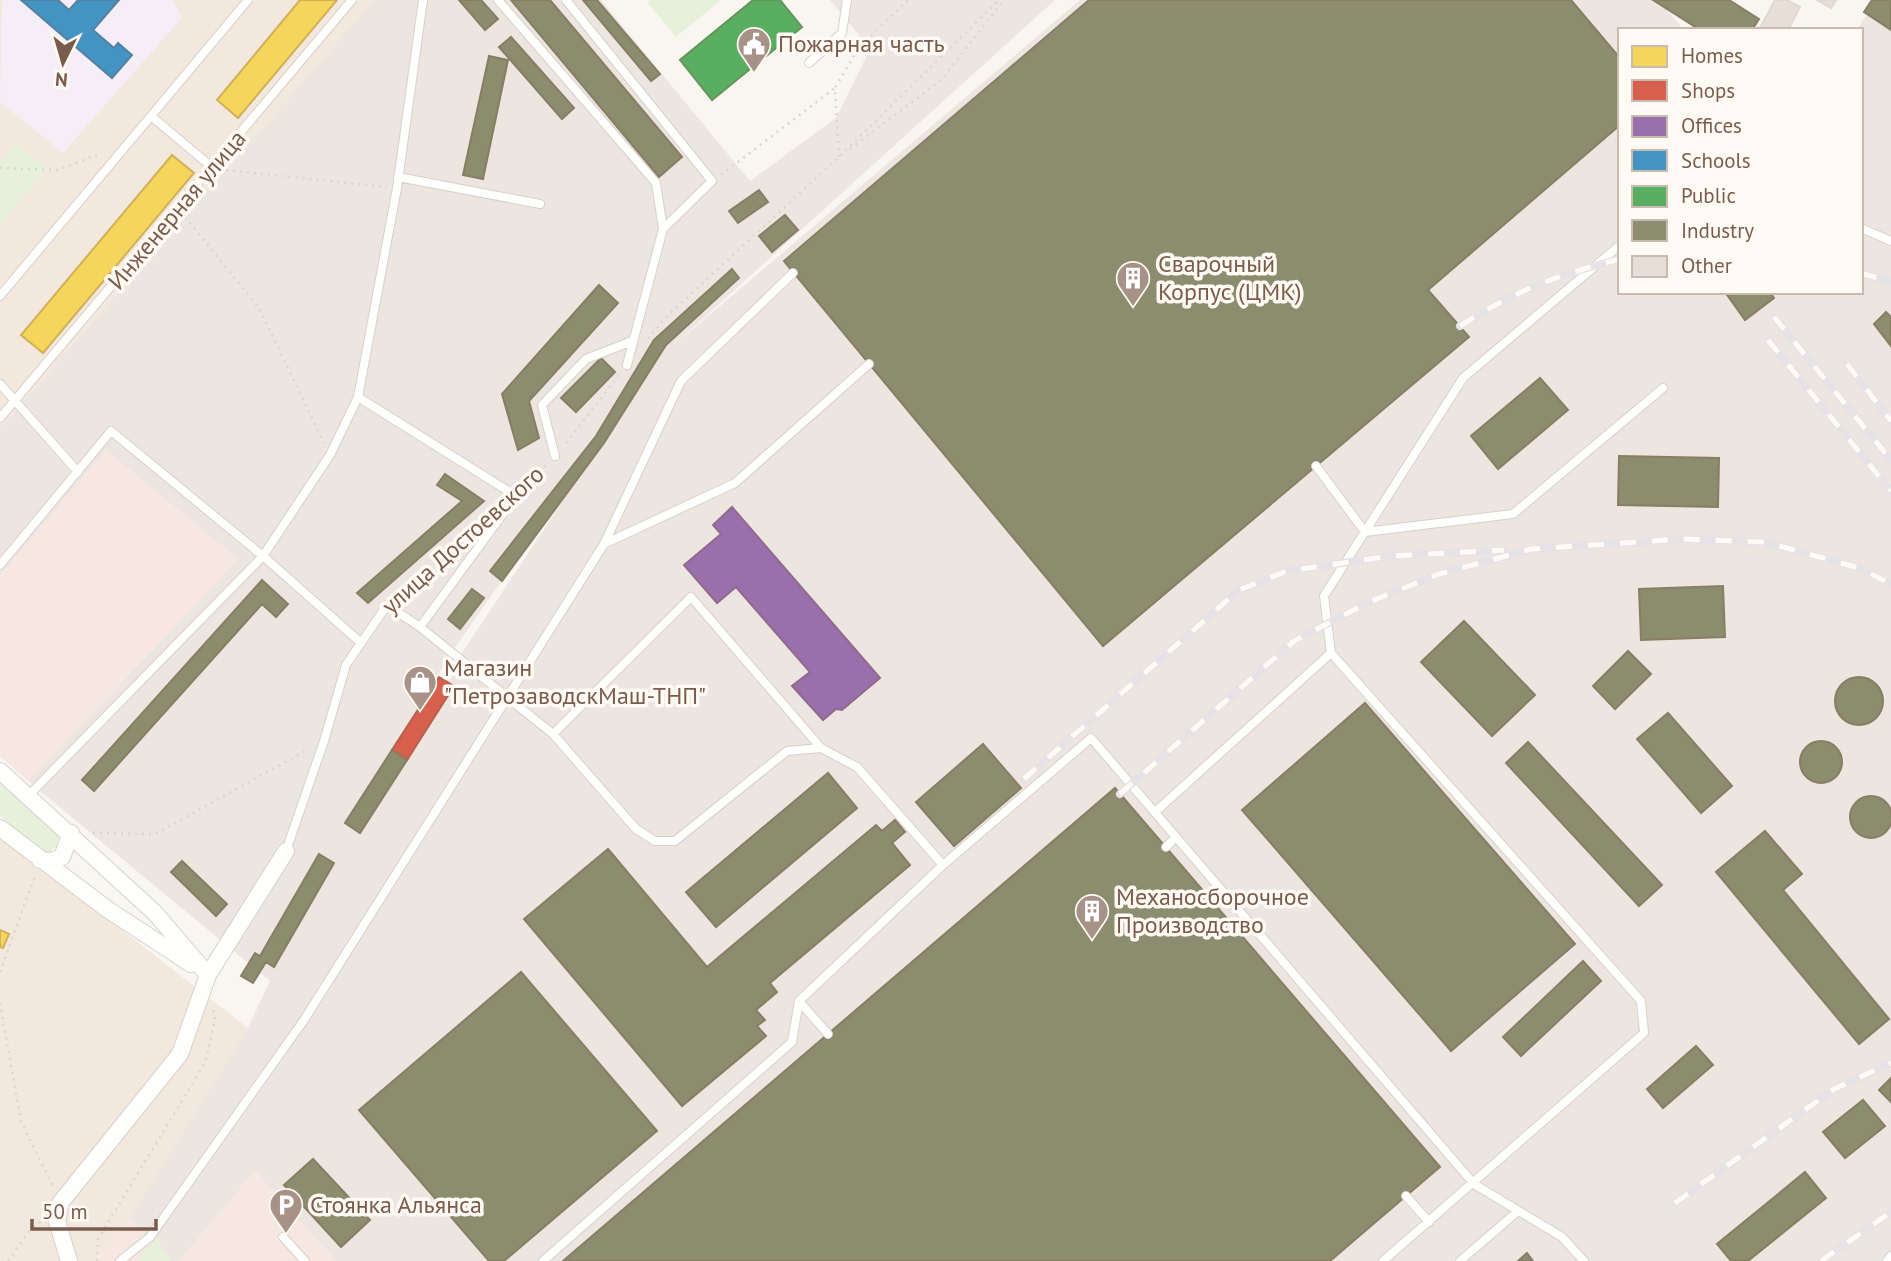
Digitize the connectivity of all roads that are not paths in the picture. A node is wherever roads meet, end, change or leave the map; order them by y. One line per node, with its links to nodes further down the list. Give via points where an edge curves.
1 (248, 0): 8 (lane)
2 (352, 0): 9 (lane, Инженерная улица)
3 (423, 0): 10 (lane)
4 (498, 0): 12 (lane, via 656,183)
5 (566, 0): 12 (lane, via 712,181)
6 (847, 0): 7 (lane, via 842,33)
7 (809, 63)
8 (151, 116): 9 (lane); 17 (lane)
9 (212, 168): 24 (lane, Инженерная улица)
10 (398, 177): 11 (lane); 23 (lane)
11 (540, 204)
12 (663, 229): 18 (lane)
13 (1863, 229): 14 (lane)
14 (1891, 241)
15 (1618, 247): 29 (lane, via 1463,378)
16 (793, 273): 30 (lane, via 681,381)
17 (0, 296)
18 (632, 341): 20 (lane); 26 (lane, via 586,359 542,405)
19 (869, 364): 30 (lane, via 735,483)
20 (628, 365)
21 (0, 384): 24 (lane)
22 (1663, 388): 29 (lane, via 1513,514)
23 (358, 397): 31 (lane, via 330,455); 33 (lane, via 516,496)
24 (15, 401): 25 (lane, Инженерная улица); 28 (lane)
25 (0, 418)
26 (555, 456)
27 (1316, 466): 29 (lane)
28 (78, 472): 31 (lane, via 111,431); 32 (lane)
29 (1365, 532): 35 (lane, via 1324,596)
30 (604, 544): 36 (lane)
31 (263, 556): 34 (lane); 40 (lane)
32 (0, 565)
33 (420, 627): 34 (lane, улица Достоевского, via 387,605); 36 (lane)
34 (360, 642): 46 (lane, улица Достоевского, via 346,665)
35 (1331, 653): 41 (lane); 52 (lane, via 1641,1001 1644,1033)
36 (505, 697): 37 (lane); 59 (lane, via 304,1020 150,1237)
37 (553, 734): 38 (lane, via 636,829 655,841 675,841 787,751); 38 (lane, via 691,597)
38 (821, 748): 48 (lane, via 858,767)
39 (0, 771): 40 (street)
40 (29, 795): 43 (street)
41 (1155, 812): 44 (lane); 48 (lane, via 1091,738)
42 (0, 828): 47 (street)
43 (71, 833): 47 (street, via 62,857); 49 (street, via 155,913)
44 (1176, 837): 45 (lane); 52 (lane)
45 (1166, 847)
46 (286, 850): 49 (street, улица Достоевского)
47 (40, 860): 49 (street)
48 (943, 865): 50 (lane)
49 (208, 975): 58 (street, улица Достоевского, via 180,1054 61,1202 57,1221)
50 (799, 1001): 51 (lane); 61 (lane, via 792,1042)
51 (828, 1034)
52 (1474, 1184): 54 (lane); 55 (lane)
53 (1406, 1196): 55 (lane)
54 (1518, 1211): 63 (lane); 64 (lane, via 1562,1237)
55 (1429, 1222): 62 (lane)
56 (283, 1237): 60 (lane)
57 (1891, 1256): 65 (lane)
58 (69, 1261)
59 (120, 1261)
60 (305, 1261)
61 (543, 1261)
62 (1383, 1261)
63 (1460, 1261)
64 (1584, 1261)
65 (1887, 1261)

